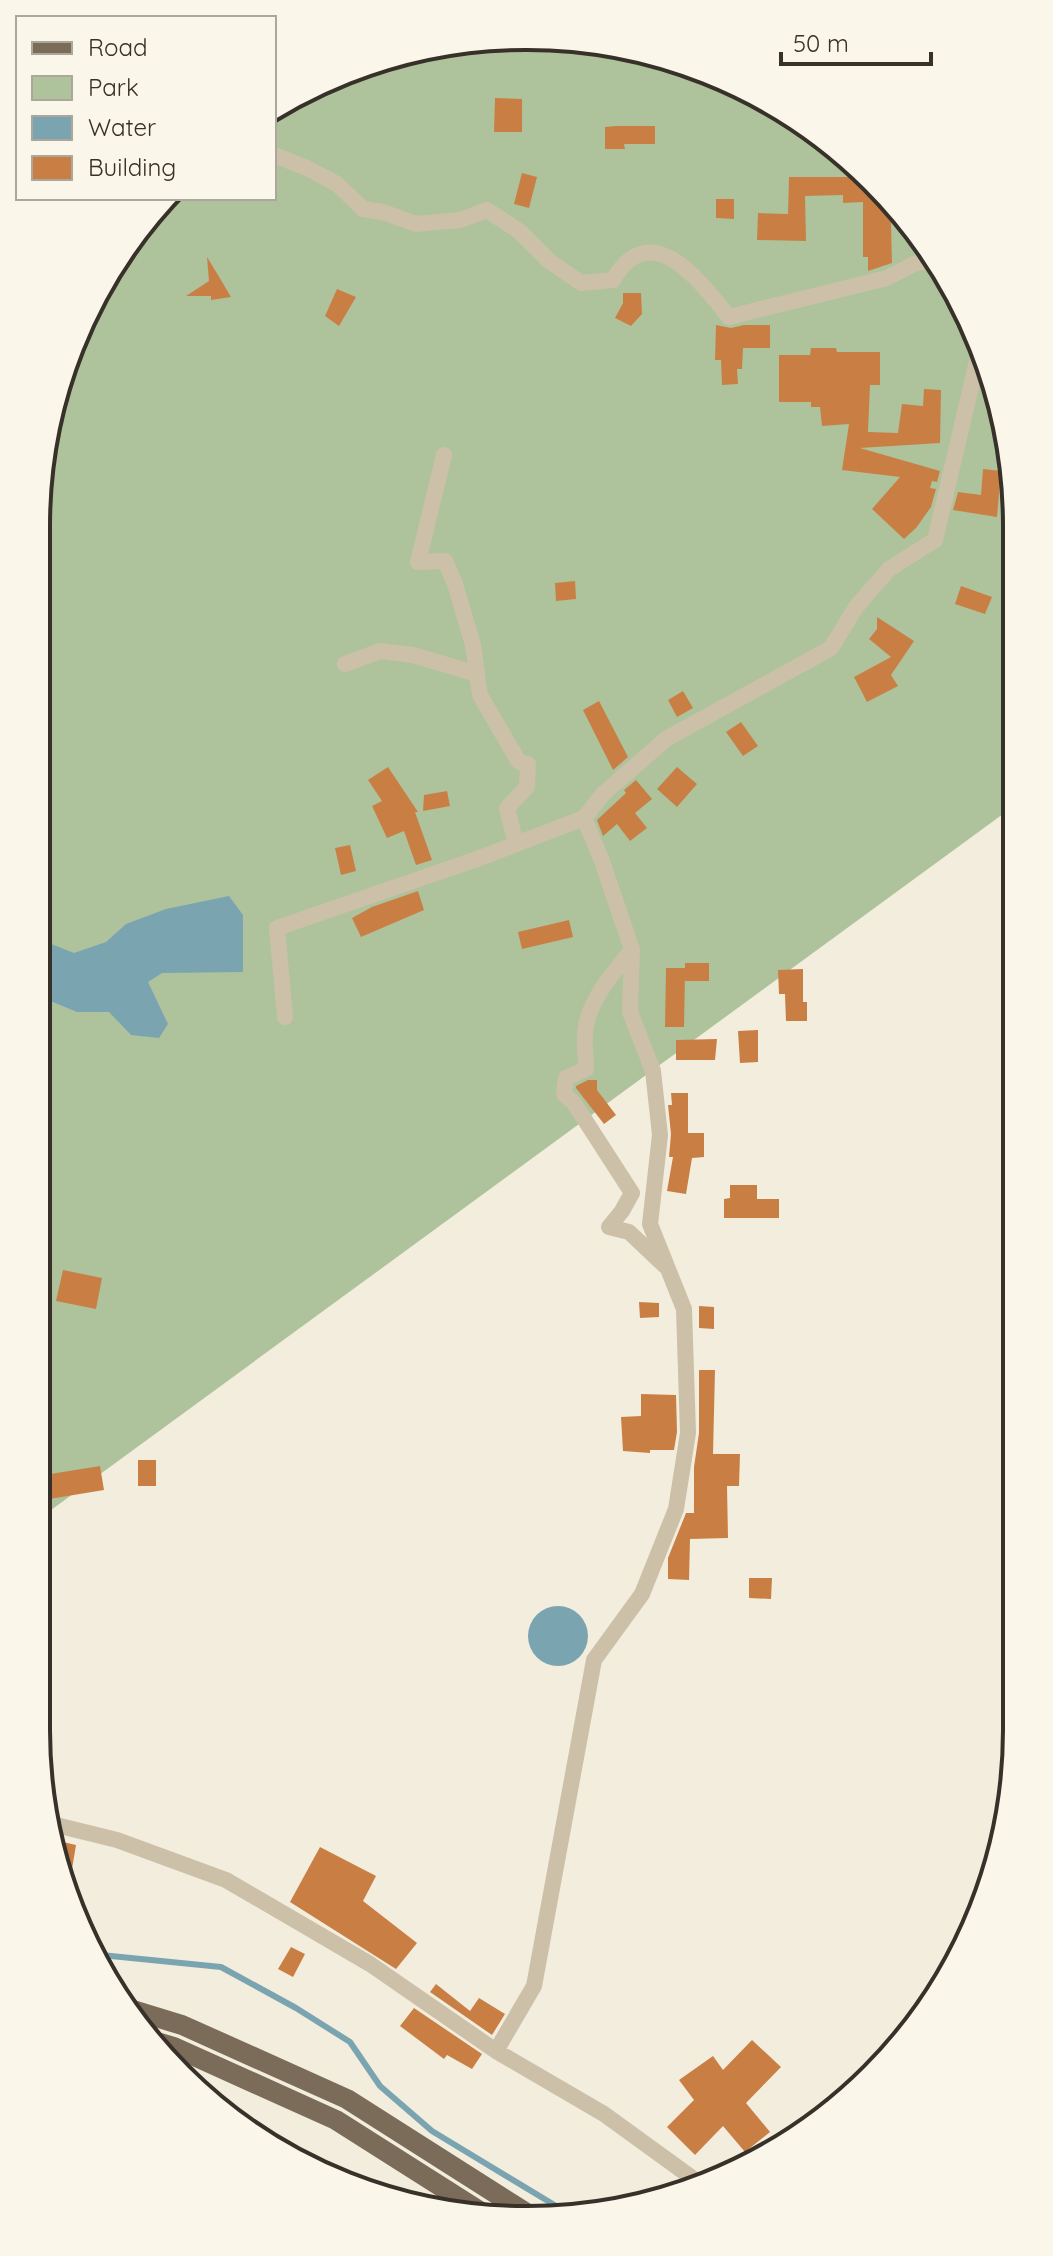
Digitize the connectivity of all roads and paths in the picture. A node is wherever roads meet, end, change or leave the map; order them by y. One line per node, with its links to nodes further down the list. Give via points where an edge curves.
1 (276, 156): 2 (street, via 337,184 363,209 416,224 460,220 487,210 581,283 613,280 622,264 640,253 658,253 684,266 729,317 887,278)
2 (923, 262)
3 (976, 367): 7 (street, via 935,540 889,569 856,607 831,648 666,739 603,794)
4 (444, 455): 6 (street, via 418,562 445,561 473,645)
5 (345, 664): 6 (street, via 380,651)
6 (477, 674): 8 (street, via 480,695 498,730 519,762 528,764 527,787 507,808)
7 (584, 818): 8 (street); 9 (street)
8 (516, 844): 10 (street, via 277,928)
9 (632, 950): 11 (street, via 630,1012 653,1071 660,1135 650,1224); 11 (street, via 590,1012 586,1069 566,1078 564,1094 632,1193 609,1227 629,1232)
10 (285, 1017)
11 (669, 1270): 15 (street, via 685,1325 688,1433 676,1509 642,1594 594,1660 534,1986)
12 (60, 1826): 15 (street, via 117,1840 226,1880 370,1964)
13 (143, 2013): 18 (main road, via 182,2025 347,2099)
14 (170, 2046): 17 (main road, via 336,2120)
15 (496, 2051): 16 (street, via 604,2114)
16 (691, 2177)
17 (465, 2202)
18 (515, 2206)

